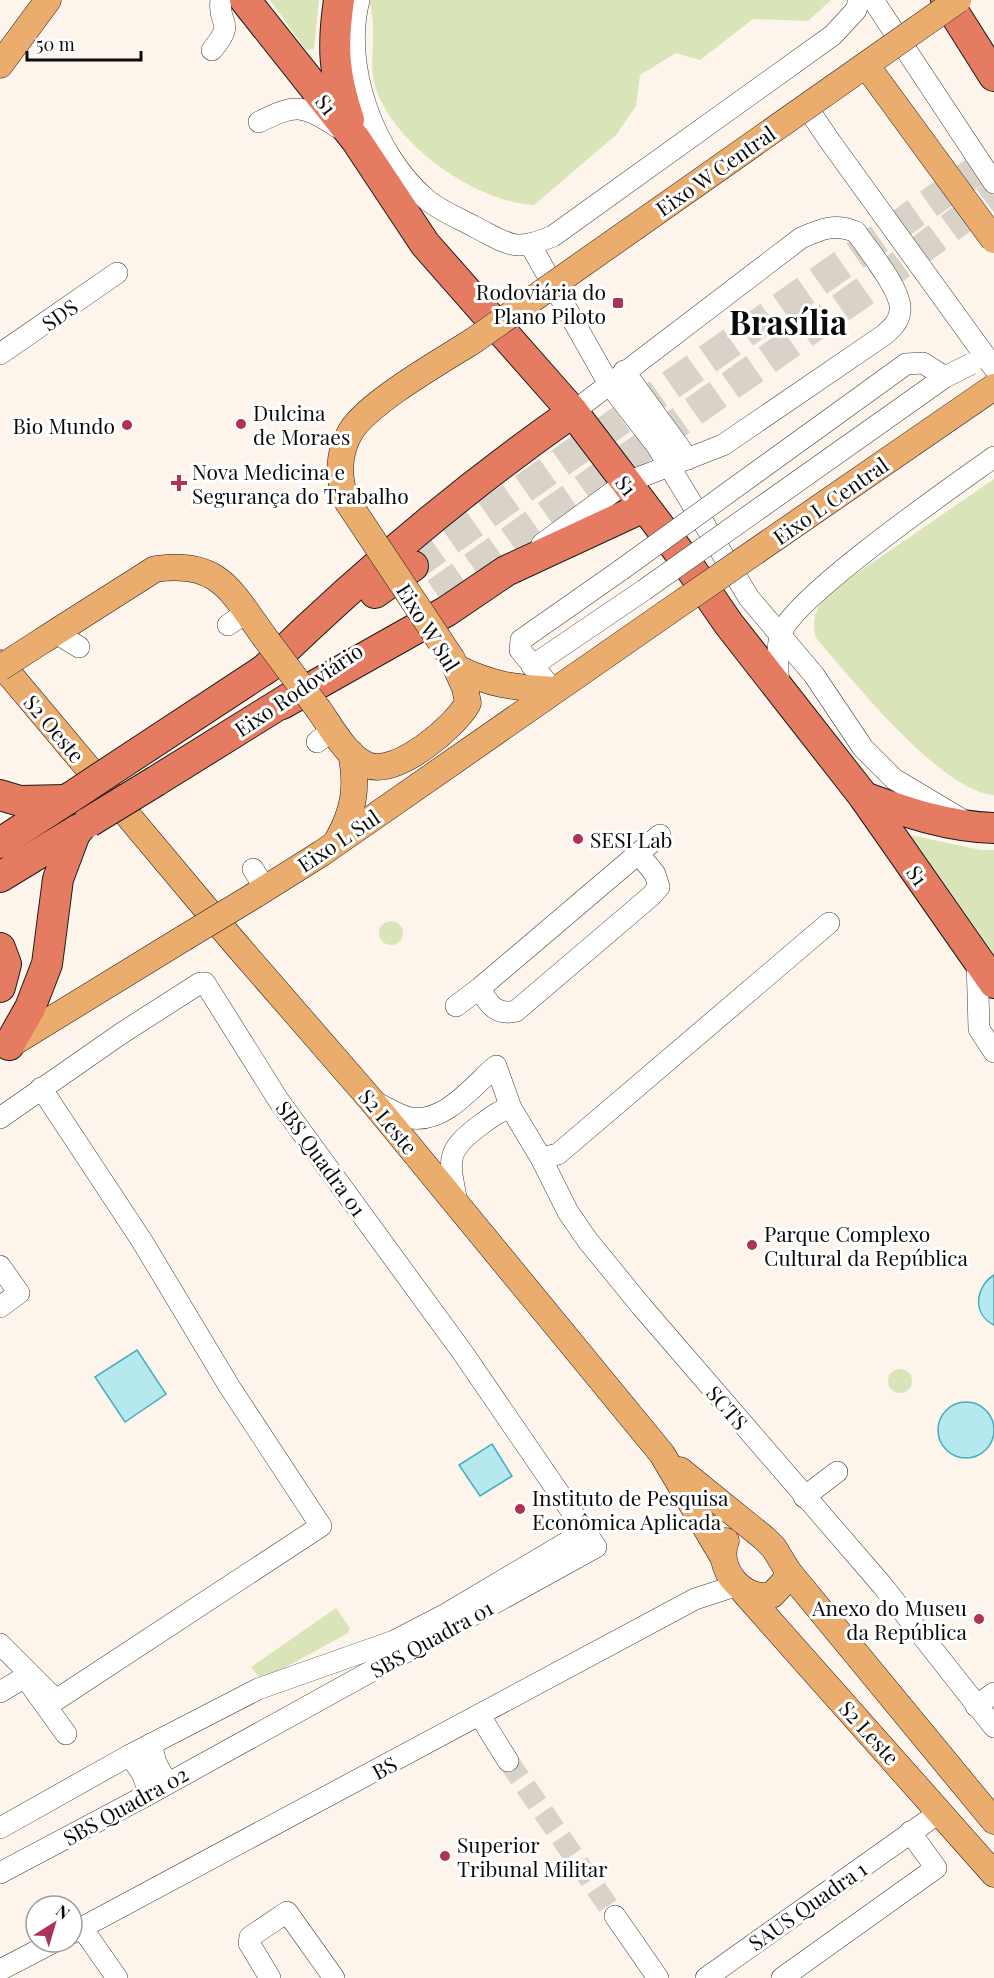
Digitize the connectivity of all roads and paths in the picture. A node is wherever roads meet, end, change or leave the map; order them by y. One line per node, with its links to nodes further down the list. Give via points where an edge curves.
1 (48, 0): 13 (main road)
2 (221, 0): 11 (street, via 226,29)
3 (245, 0): 18 (highway, S1)
4 (339, 0): 18 (highway, via 333,36 336,84)
5 (359, 0): 19 (street, via 356,72 376,132)
6 (859, 0): 22 (street, via 848,21 821,44 553,236)
7 (873, 0): 20 (street)
8 (946, 0): 15 (highway)
9 (958, 0): 14 (main road, Eixo W Central, bridge)
10 (0, 34): 12 (main road)
11 (212, 50)
12 (0, 52)
13 (0, 65)
14 (866, 65): 16 (main road, Eixo W Central, bridge); 21 (main road, bridge)
15 (994, 76)
16 (806, 106): 24 (main road, Eixo W Central, bridge); 26 (street, bridge)
17 (259, 122): 18 (street, via 287,108 303,109 316,113)
18 (356, 140): 19 (street); 30 (highway, S1, via 425,244)
19 (401, 173): 22 (street, via 426,200 458,218 513,246)
20 (994, 183)
21 (994, 240)
22 (531, 246): 27 (street)
23 (117, 273): 25 (street, SDS)
24 (473, 341): 43 (main road, Eixo W Sul, bridge, via 408,382 352,429 342,448 341,464 340,485 347,501)
25 (0, 354)
26 (990, 362): 28 (street, bridge)
27 (616, 377): 30 (street); 32 (street); 32 (street, via 801,238 833,226 856,232 896,291 900,313 895,325 723,445)
28 (945, 377): 44 (street, bridge); 44 (street, bridge, via 923,363 906,364 521,640 520,650)
29 (994, 387): 38 (main road, Eixo L Central, bridge)
30 (573, 412): 33 (highway, S1); 46 (highway, via 502,462 402,544)
31 (994, 457): 39 (street, via 837,574 804,604)
32 (678, 462): 33 (street); 39 (street, via 749,598)
33 (625, 483): 34 (highway, S1); 36 (street)
34 (644, 507): 36 (highway); 47 (highway, S1)
35 (414, 566): 46 (highway, Eixo Rodoviário)
36 (506, 571): 49 (highway, via 447,611)
37 (436, 593): 49 (highway, Eixo Rodoviário)
38 (665, 614): 48 (main road, Eixo L Sul)
39 (780, 635): 47 (street); 56 (street, via 814,675 863,748 894,779)
40 (51, 636): 41 (street); 45 (main road, Eixo W Sul, bridge); 50 (main road, Eixo W Sul, bridge, via 155,569 192,567 210,573 231,591 238,619 263,635 323,727)
41 (79, 647)
42 (0, 663): 51 (main road, S2 Oeste)
43 (454, 663): 48 (main road, via 485,682); 50 (main road, Eixo W Sul, via 468,703 448,728 399,763 366,765)
44 (532, 666): 48 (street)
45 (0, 668)
46 (264, 670): 54 (highway, Eixo Rodoviário, bridge)
47 (778, 687): 53 (highway, S1)
48 (553, 690): 59 (main road, Eixo L Sul)
49 (282, 704): 55 (highway, Eixo Rodoviário, bridge)
50 (351, 753): 59 (main road, via 355,793 350,819)
51 (110, 793): 72 (main road, S2 Leste)
52 (0, 795): 54 (highway, via 20,801)
53 (864, 797): 56 (highway, via 901,811); 64 (highway, S1)
54 (68, 799): 58 (highway, Eixo Rodoviário)
55 (82, 827): 61 (highway, Eixo Rodoviário); 69 (highway, via 58,879 47,964 30,1008)
56 (984, 828)
57 (660, 835): 60 (street)
58 (0, 843)
59 (336, 843): 69 (main road, Eixo L Sul, bridge, via 258,884 184,938)
60 (638, 853): 67 (street); 67 (street, via 655,874 659,886 516,1011 506,1014 496,1010)
61 (0, 877)
62 (829, 923): 75 (street, via 558,1154)
63 (0, 948): 66 (highway, via 6,964)
64 (976, 958): 65 (highway, S1); 70 (street, via 979,1029)
65 (994, 983)
66 (0, 987)
67 (480, 988): 68 (street)
68 (456, 1006)
69 (5, 1048)
70 (994, 1052)
71 (40, 1088): 74 (street, SBS Quadra 01); 83 (street, SBS Quadra 01, via 205,983 279,1101); 86 (street, via 142,1241 229,1386 321,1526 56,1700)
72 (372, 1101): 73 (street, SCTS, via 409,1118 425,1119 444,1112 496,1066); 76 (main road, S2 Leste)
73 (511, 1108): 75 (street, SCTS); 76 (street, via 500,1110 456,1147 451,1167)
74 (0, 1118)
75 (541, 1158): 81 (street, SCTS, via 568,1212 588,1241)
76 (457, 1203): 79 (main road, S2 Leste)
77 (0, 1266): 78 (street, via 20,1293)
78 (0, 1307)
79 (662, 1454): 82 (main road, S2 Leste); 85 (main road, S2 Leste)
80 (837, 1472): 81 (street)
81 (804, 1497): 93 (street, SCTS, via 882,1585)
82 (752, 1529): 84 (main road, via 774,1548); 85 (main road, via 732,1533 724,1542)
83 (586, 1531): 87 (street, SBS Quadra 01, via 394,1641); 90 (street, SBS Quadra 01, via 596,1546 594,1549)
84 (788, 1571): 85 (main road, via 785,1581 772,1595 758,1597); 104 (main road, S2 Leste)
85 (733, 1576): 95 (street, BS); 103 (main road, S2 Leste)
86 (0, 1644)
87 (324, 1666): 88 (street, SBS Quadra 01); 90 (street, via 320,1674)
88 (292, 1677): 92 (street, SBS Quadra 01); 94 (street)
89 (0, 1692): 97 (street, via 25,1677)
90 (334, 1692): 94 (street, SBS Quadra 01)
91 (994, 1693): 93 (street)
92 (232, 1703): 99 (street, SBS Quadra 02)
93 (976, 1706): 96 (street, SCTS)
94 (306, 1707): 98 (street, SBS Quadra 01)
95 (480, 1716): 101 (street); 110 (street, BS)
96 (994, 1727)
97 (66, 1734)
98 (250, 1738): 102 (street, SBS Quadra 02)
99 (151, 1744): 100 (street, SBS Quadra 02); 102 (street)
100 (130, 1755): 102 (street, via 143,1775); 105 (street, SBS Quadra 02)
101 (508, 1761)
102 (158, 1788): 107 (street, SBS Quadra 02)
103 (940, 1812): 106 (street, SAUS Quadra 1); 108 (main road, S2 Leste)
104 (994, 1821)
105 (0, 1828)
106 (910, 1832): 113 (street, SAUS Quadra 1); 120 (street, via 936,1868)
107 (3, 1865)
108 (993, 1871)
109 (615, 1916): 118 (street)
110 (84, 1926)
111 (84, 1938): 115 (street)
112 (31, 1954): 114 (street)
113 (733, 1968): 119 (street, SAUS Quadra 1)
114 (0, 1970)
115 (117, 1978)
116 (270, 1978): 117 (street, via 249,1943 250,1937 287,1912)
117 (334, 1978)
118 (658, 1978)
119 (706, 1978)
120 (782, 1978)

